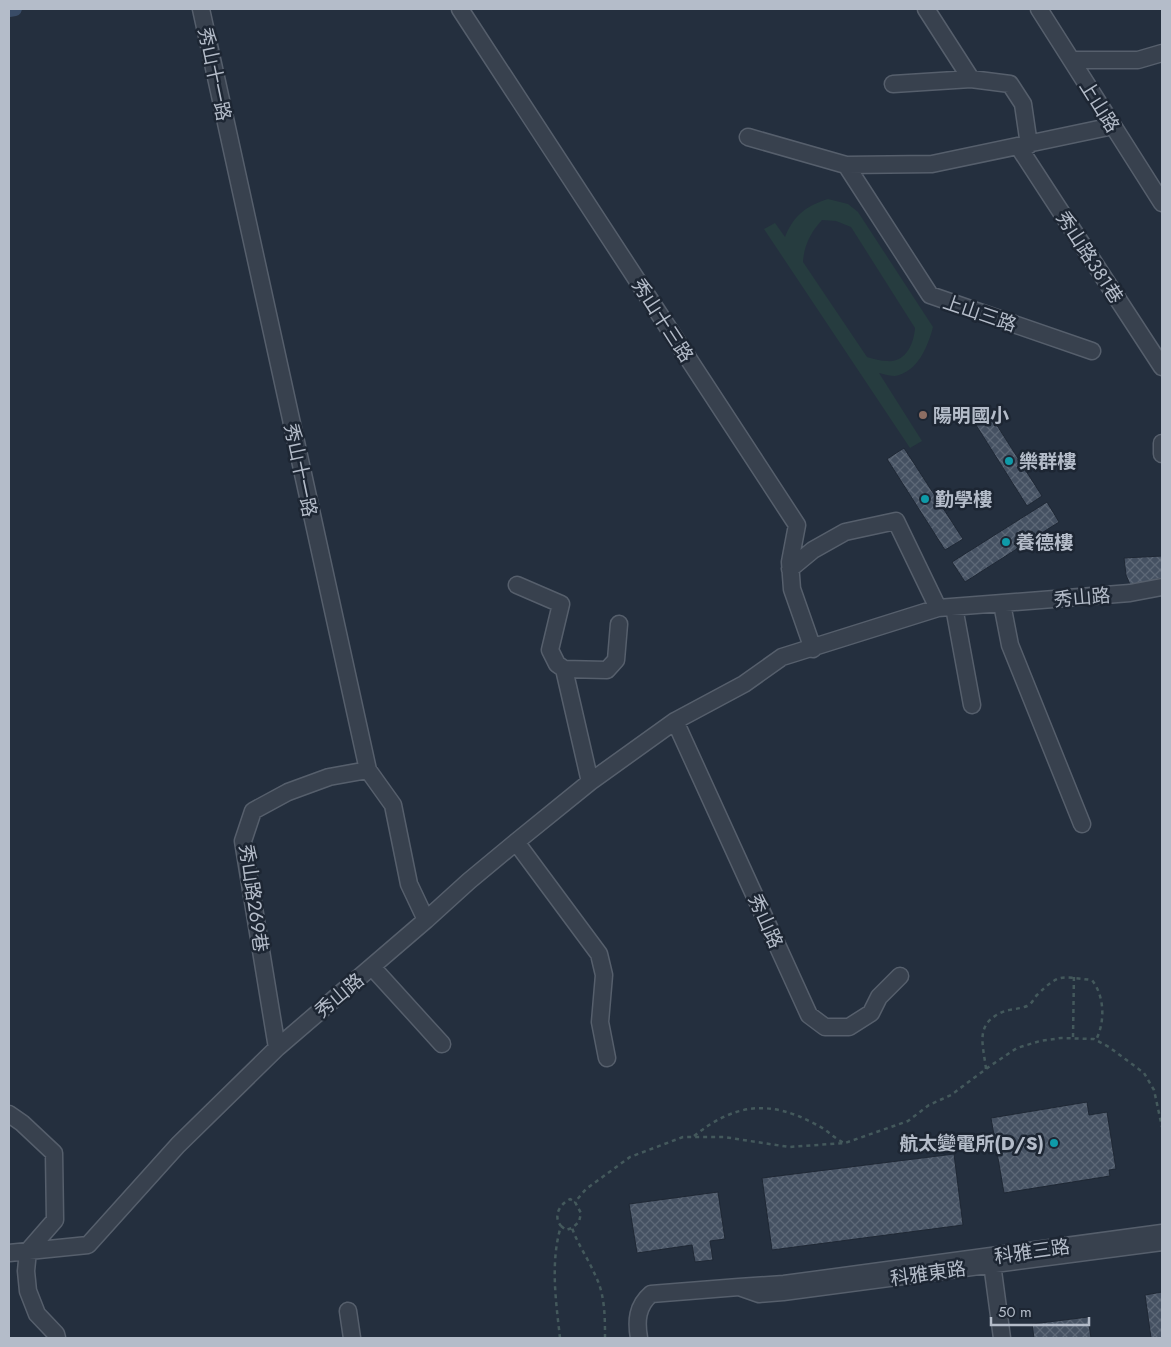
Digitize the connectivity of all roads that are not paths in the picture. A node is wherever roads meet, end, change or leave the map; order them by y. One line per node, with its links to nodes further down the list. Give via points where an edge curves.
1 (201, 9): 29 (street, 秀山十一路)
2 (460, 9): 18 (street, 秀山十三路, via 797,525)
3 (926, 9): 7 (street)
4 (1039, 9): 6 (street, 上山路)
5 (1162, 53): 6 (street, via 1138,60)
6 (1072, 60): 9 (street, 上山路)
7 (971, 79): 8 (street); 11 (street, via 1010,84 1023,104)
8 (893, 84)
9 (1113, 126): 11 (street); 13 (street, 上山路)
10 (748, 136): 12 (street)
11 (1023, 145): 12 (street, via 932,164); 15 (street, 秀山路381巷)
12 (846, 165): 14 (street, 上山三路, via 930,295)
13 (1162, 202)
14 (1092, 351)
15 (1162, 367)
16 (1162, 443): 17 (street)
17 (1162, 454)
18 (790, 569): 23 (street, via 845,532 896,521); 25 (street, 秀山十三路, via 792,589)
19 (517, 585): 26 (street, via 561,604 550,650 557,664)
20 (1162, 587): 21 (street, 秀山路, via 1130,593)
21 (1002, 604): 22 (street, 秀山路); 31 (street, via 1010,645)
22 (954, 607): 23 (street, 秀山路); 27 (street)
23 (938, 608): 25 (street, 秀山路)
24 (618, 624): 26 (street, via 616,660 607,670)
25 (813, 649): 28 (street, 秀山路, via 782,658 744,684)
26 (564, 669): 30 (street)
27 (972, 705)
28 (675, 721): 30 (street, 秀山路); 35 (street, 秀山路, via 809,1016 825,1027 849,1027 871,1013 879,997)
29 (368, 770): 33 (street, 秀山十一路, via 393,805 409,884); 37 (street, 秀山路269巷, via 329,778 288,792 253,811 243,841)
30 (590, 782): 32 (street, 秀山路)
31 (1082, 824)
32 (516, 842): 33 (street, 秀山路); 38 (street, via 599,954 604,975 600,1022)
33 (426, 920): 34 (street, 秀山路)
34 (372, 966): 36 (street); 37 (street, 秀山路)
35 (900, 976)
36 (442, 1044)
37 (277, 1048): 42 (street, 秀山路, via 178,1145 88,1244)
38 (607, 1058)
39 (9, 1114): 42 (street, via 54,1153 55,1220)
40 (1162, 1233): 44 (street, 科雅三路)
41 (1162, 1242): 44 (street, 科雅東路)
42 (28, 1250): 43 (street, 秀山路); 47 (street, via 28,1291 37,1314)
43 (9, 1252)
44 (992, 1260): 45 (street, 科雅三路); 45 (street, 科雅東路, via 783,1292 759,1294); 50 (street)
45 (739, 1287): 49 (street, via 650,1294 640,1309 637,1323)
46 (348, 1311): 48 (street)
47 (57, 1338)
48 (352, 1338)
49 (639, 1338)
50 (1002, 1338)

